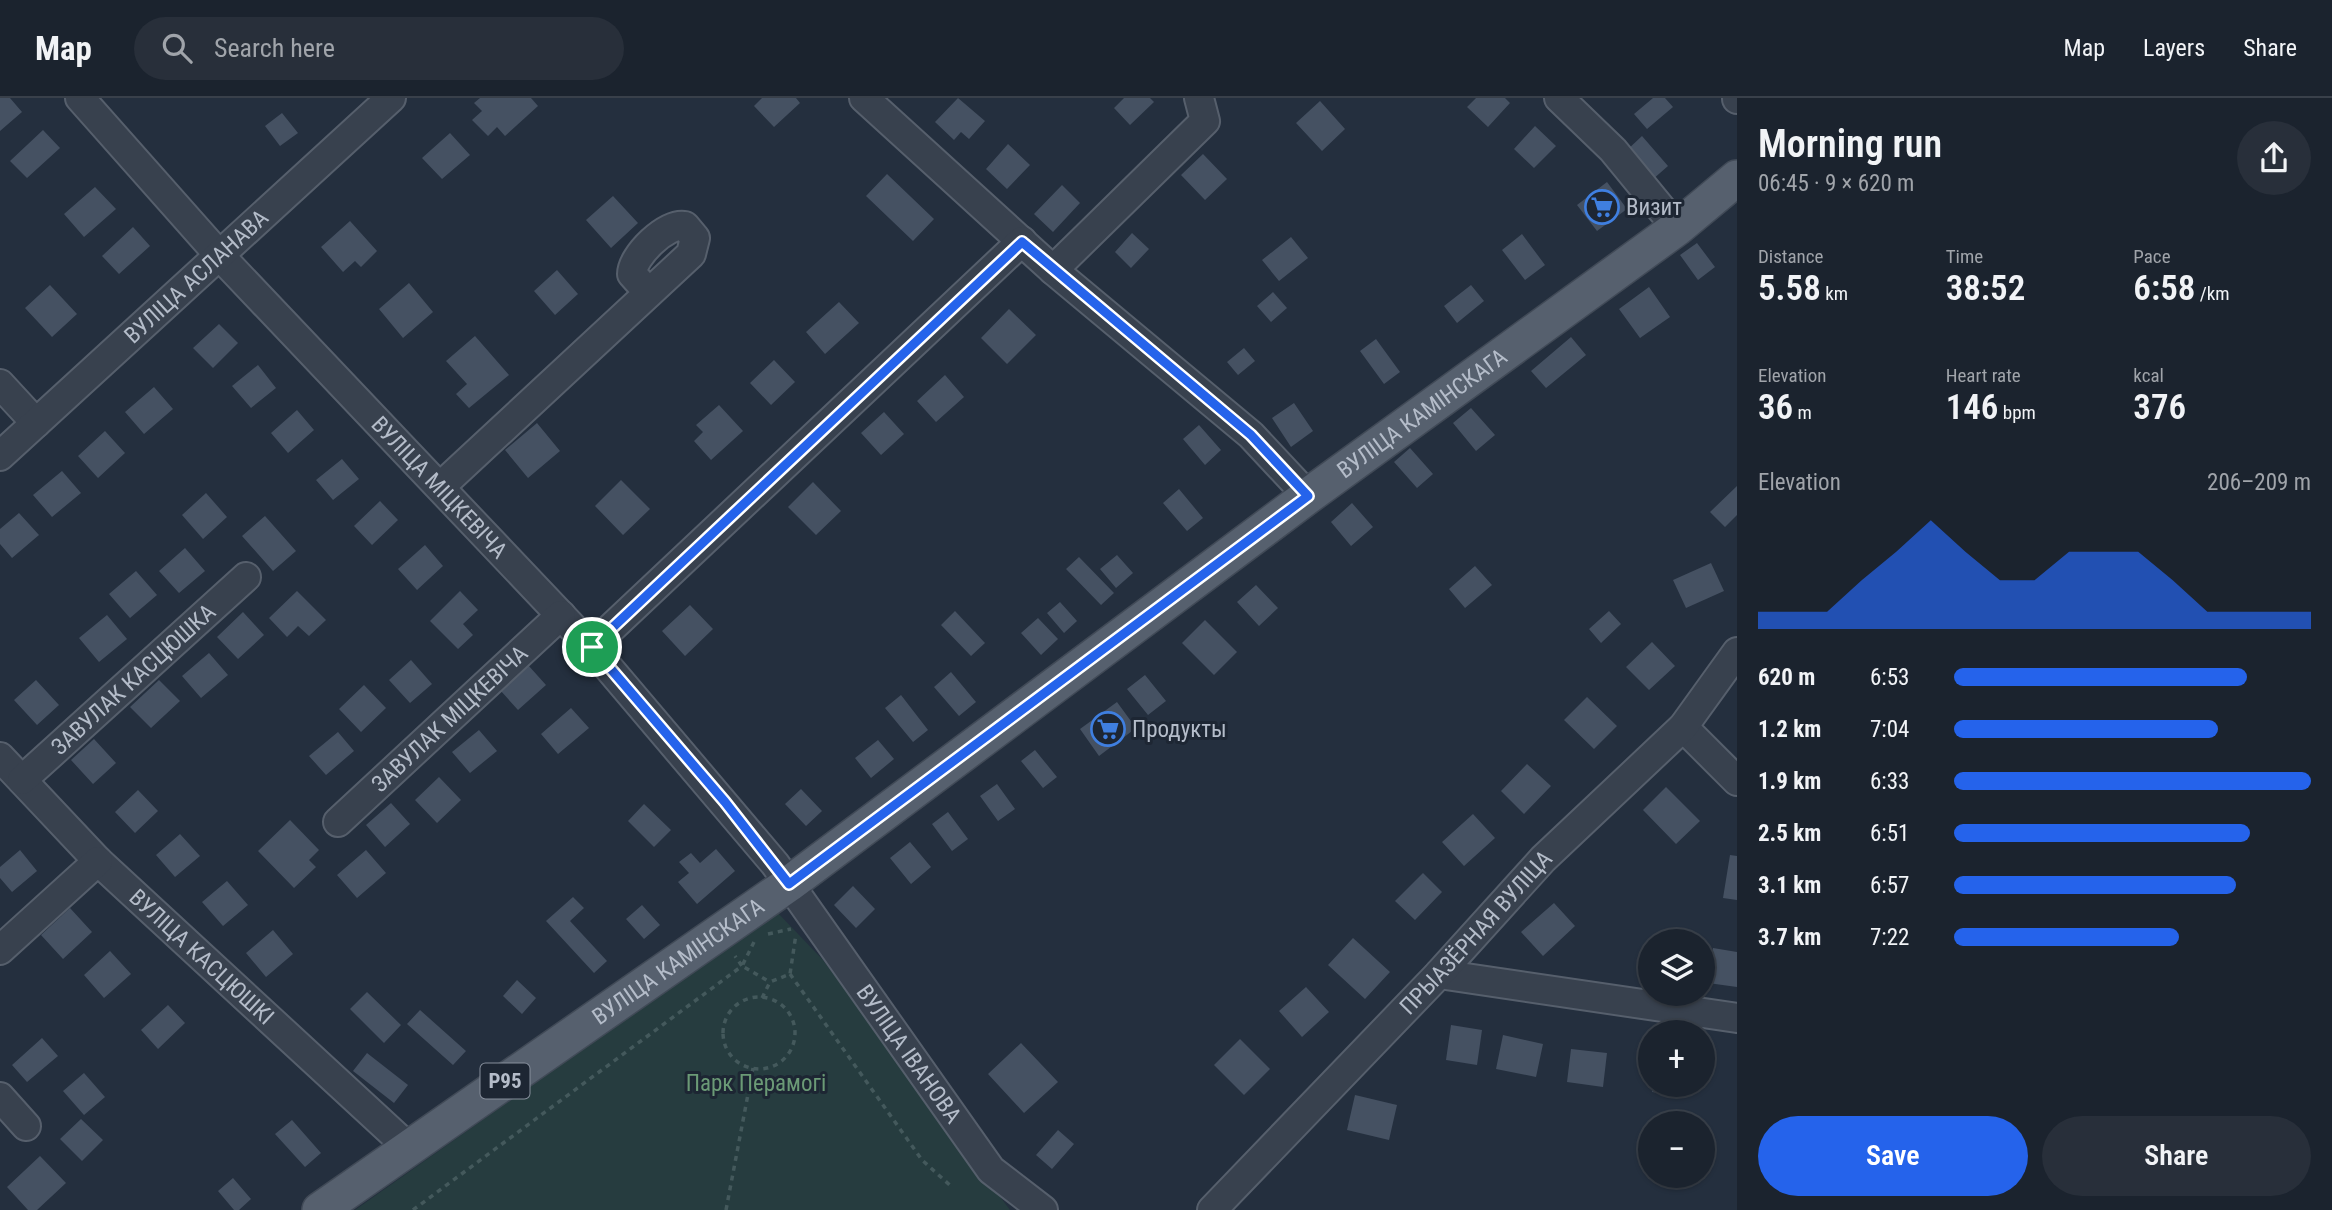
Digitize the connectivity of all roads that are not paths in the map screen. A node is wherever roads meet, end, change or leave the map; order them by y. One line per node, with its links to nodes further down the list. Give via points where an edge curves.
1 (80, 98): 9 (street, ВУЛІЦА МІЦКЕВІЧА)
2 (391, 98): 9 (street, ВУЛІЦА АСЛАНАВА)
3 (864, 98): 8 (street)
4 (1199, 98): 10 (street, via 1205,121)
5 (1559, 98): 7 (street, via 1613,150)
6 (1737, 178): 7 (main road, ВУЛІЦА КАМІНСКАГА / Р95)
7 (1677, 228): 16 (main road, ВУЛІЦА КАМІНСКАГА / Р95)
8 (1022, 242): 10 (street); 19 (street)
9 (221, 257): 13 (street, ВУЛІЦА АСЛАНАВА); 15 (street, ВУЛІЦА МІЦКЕВІЧА)
10 (1053, 270): 16 (street, via 1251,435)
11 (649, 293): 15 (street)
12 (0, 384): 13 (street)
13 (36, 423): 14 (street, ВУЛІЦА АСЛАНАВА)
14 (0, 456)
15 (440, 487): 18 (street, ВУЛІЦА МІЦКЕВІЧА)
16 (1308, 496): 27 (main road, ВУЛІЦА КАМІНСКАГА / Р95)
17 (246, 578): 23 (street, ЗАВУЛАК КАСЦЮШКА)
18 (561, 615): 19 (street, ВУЛІЦА МІЦКЕВІЧА); 25 (street, ЗАВУЛАК МІЦКЕВІЧА)
19 (592, 647): 27 (street, ВУЛІЦА МІЦКЕВІЧА)
20 (1737, 652): 21 (street, ПРЫАЗЁРНАЯ ВУЛІЦА)
21 (1683, 727): 24 (street); 29 (street, ПРЫАЗЁРНАЯ ВУЛІЦА, via 1543,859)
22 (0, 757): 23 (street, ВУЛІЦА КАСЦЮШКІ)
23 (22, 780): 26 (street, ВУЛІЦА КАСЦЮШКІ)
24 (1737, 781)
25 (338, 822)
26 (99, 861): 28 (street); 33 (street, ВУЛІЦА КАСЦЮШКІ)
27 (789, 884): 33 (main road, ВУЛІЦА КАМІНСКАГА / Р95); 35 (street, ВУЛІЦА ІВАНОВА, via 991,1170)
28 (0, 950)
29 (1439, 974): 30 (street); 36 (street, ПРЫАЗЁРНАЯ ВУЛІЦА)
30 (1737, 1018)
31 (0, 1097): 32 (street)
32 (26, 1126)
33 (408, 1148): 34 (main road, ВУЛІЦА КАМІНСКАГА / Р95)
34 (320, 1210)
35 (1043, 1210)
36 (1212, 1210)

